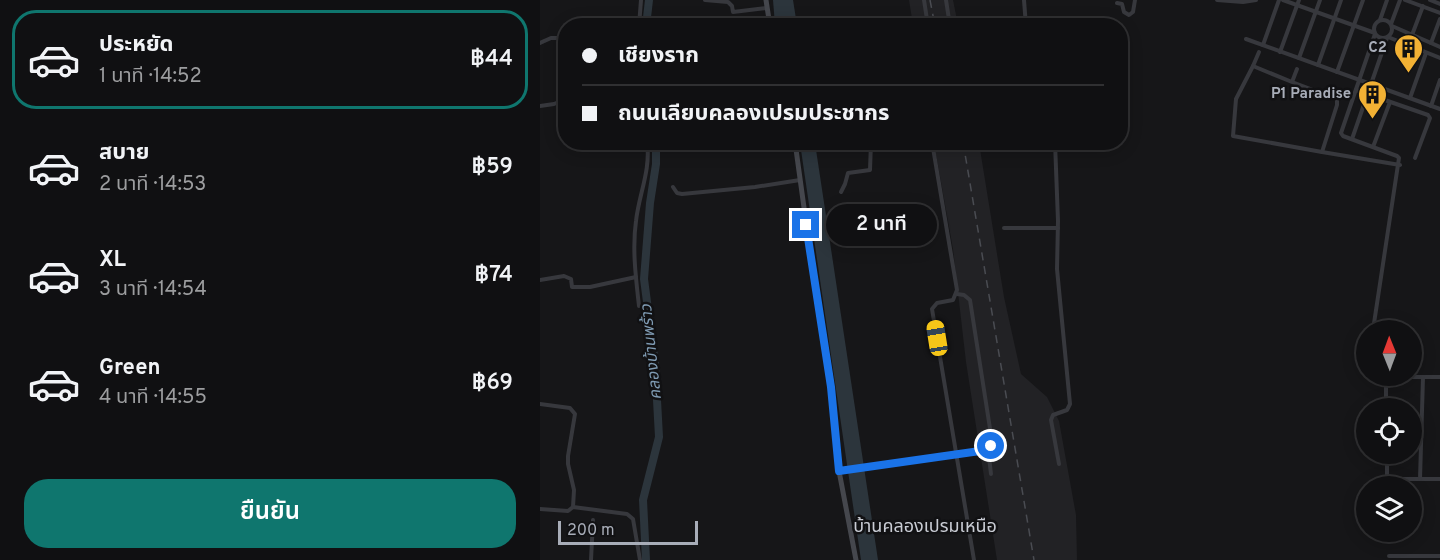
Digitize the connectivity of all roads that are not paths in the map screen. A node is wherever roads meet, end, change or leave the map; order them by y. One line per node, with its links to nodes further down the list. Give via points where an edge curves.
1 (641, 0): 25 (street)
2 (705, 0): 22 (street, via 728,2 732,12)
3 (766, 0): 22 (street)
4 (924, 0): 27 (street)
5 (946, 0): 28 (street)
6 (1024, 0): 29 (street)
7 (1135, 0): 18 (street, via 1133,12 1128,15 1122,4)
8 (1217, 0): 9 (street)
9 (1256, 0)
10 (1281, 0): 19 (street); 42 (street)
11 (1320, 0): 23 (street)
12 (1341, 0): 30 (street)
13 (1363, 0): 34 (street)
14 (1387, 0): 32 (street)
15 (1400, 0): 33 (street)
16 (1405, 0): 21 (street)
17 (1430, 0): 20 (street)
18 (1117, 3)
19 (1298, 3): 23 (street); 45 (street)
20 (1440, 4)
21 (1423, 6): 24 (street); 36 (street)
22 (767, 8): 26 (street)
23 (1316, 12): 30 (street); 47 (street)
24 (1440, 13)
25 (640, 18)
26 (769, 18)
27 (927, 18)
28 (949, 18)
29 (1025, 18)
30 (1334, 18): 34 (street); 49 (street)
31 (1440, 19): 41 (street)
32 (1380, 21): 33 (street); 35 (street, via 1375,25)
33 (1391, 25): 36 (street); 37 (street)
34 (1354, 26): 35 (street); 52 (street)
35 (1375, 34): 37 (street); 53 (street)
36 (1412, 35): 41 (street)
37 (1388, 37): 46 (street); 56 (street)
38 (558, 38): 40 (street)
39 (1246, 39): 42 (street)
40 (540, 43)
41 (1431, 43): 43 (street)
42 (1263, 45): 45 (street)
43 (1440, 47)
44 (1258, 52): 50 (street)
45 (1280, 52): 47 (street)
46 (1426, 53): 48 (street); 59 (street)
47 (1299, 58): 49 (street)
48 (1440, 58)
49 (1318, 65): 52 (street)
50 (1253, 66): 55 (street); 72 (street, via 1236,99 1233,136)
51 (1297, 69): 55 (street)
52 (1337, 72): 53 (street)
53 (1359, 79): 56 (street); 57 (street)
54 (1440, 80): 63 (street)
55 (1292, 82): 72 (street, via 1337,99)
56 (1371, 84): 58 (street); 59 (street)
57 (1356, 90): 58 (street); 65 (street, via 1341,133)
58 (1368, 94): 61 (street); 65 (street)
59 (1410, 98): 63 (street)
60 (558, 102): 62 (street)
61 (1390, 102): 66 (street); 73 (street, via 1430,118)
62 (540, 106)
63 (1431, 106): 64 (street)
64 (1440, 109)
65 (1352, 140): 66 (street)
66 (1373, 147): 74 (street, via 1397,156)
67 (648, 150): 80 (street, via 635,231)
68 (796, 150): 75 (street)
69 (871, 150): 77 (street, via 870,170 848,173)
70 (933, 150): 82 (street)
71 (1055, 150): 79 (street)
72 (1322, 152): 74 (street)
73 (1415, 158)
74 (1400, 165): 84 (street)
75 (800, 180): 76 (street, via 682,194); 91 (street)
76 (674, 188)
77 (841, 192)
78 (1004, 228): 79 (street)
79 (1058, 228): 90 (street, via 1058,278 1070,404 1051,420)
80 (636, 277): 81 (street, via 583,288 572,287 571,279 564,276); 83 (street)
81 (540, 280)
82 (957, 294): 88 (street, via 970,300 991,435); 89 (street, via 953,300 937,303 932,309)
83 (639, 306)
84 (1374, 320)
85 (1423, 377): 86 (street); 93 (street)
86 (1440, 377)
87 (540, 404): 96 (street, via 574,411 568,464)
88 (987, 453): 89 (street); 92 (street)
89 (957, 455): 91 (street); 104 (street)
90 (1059, 464)
91 (842, 471): 103 (street)
92 (991, 474)
93 (1420, 476)
94 (1422, 479): 95 (street)
95 (1440, 479)
96 (573, 507): 97 (street, via 568,511); 102 (street, via 627,514 633,519)
97 (540, 509)
98 (593, 520): 101 (street)
99 (1389, 556): 100 (street)
100 (1440, 556)
101 (591, 560)
102 (639, 560)
103 (856, 560)
104 (974, 560)

